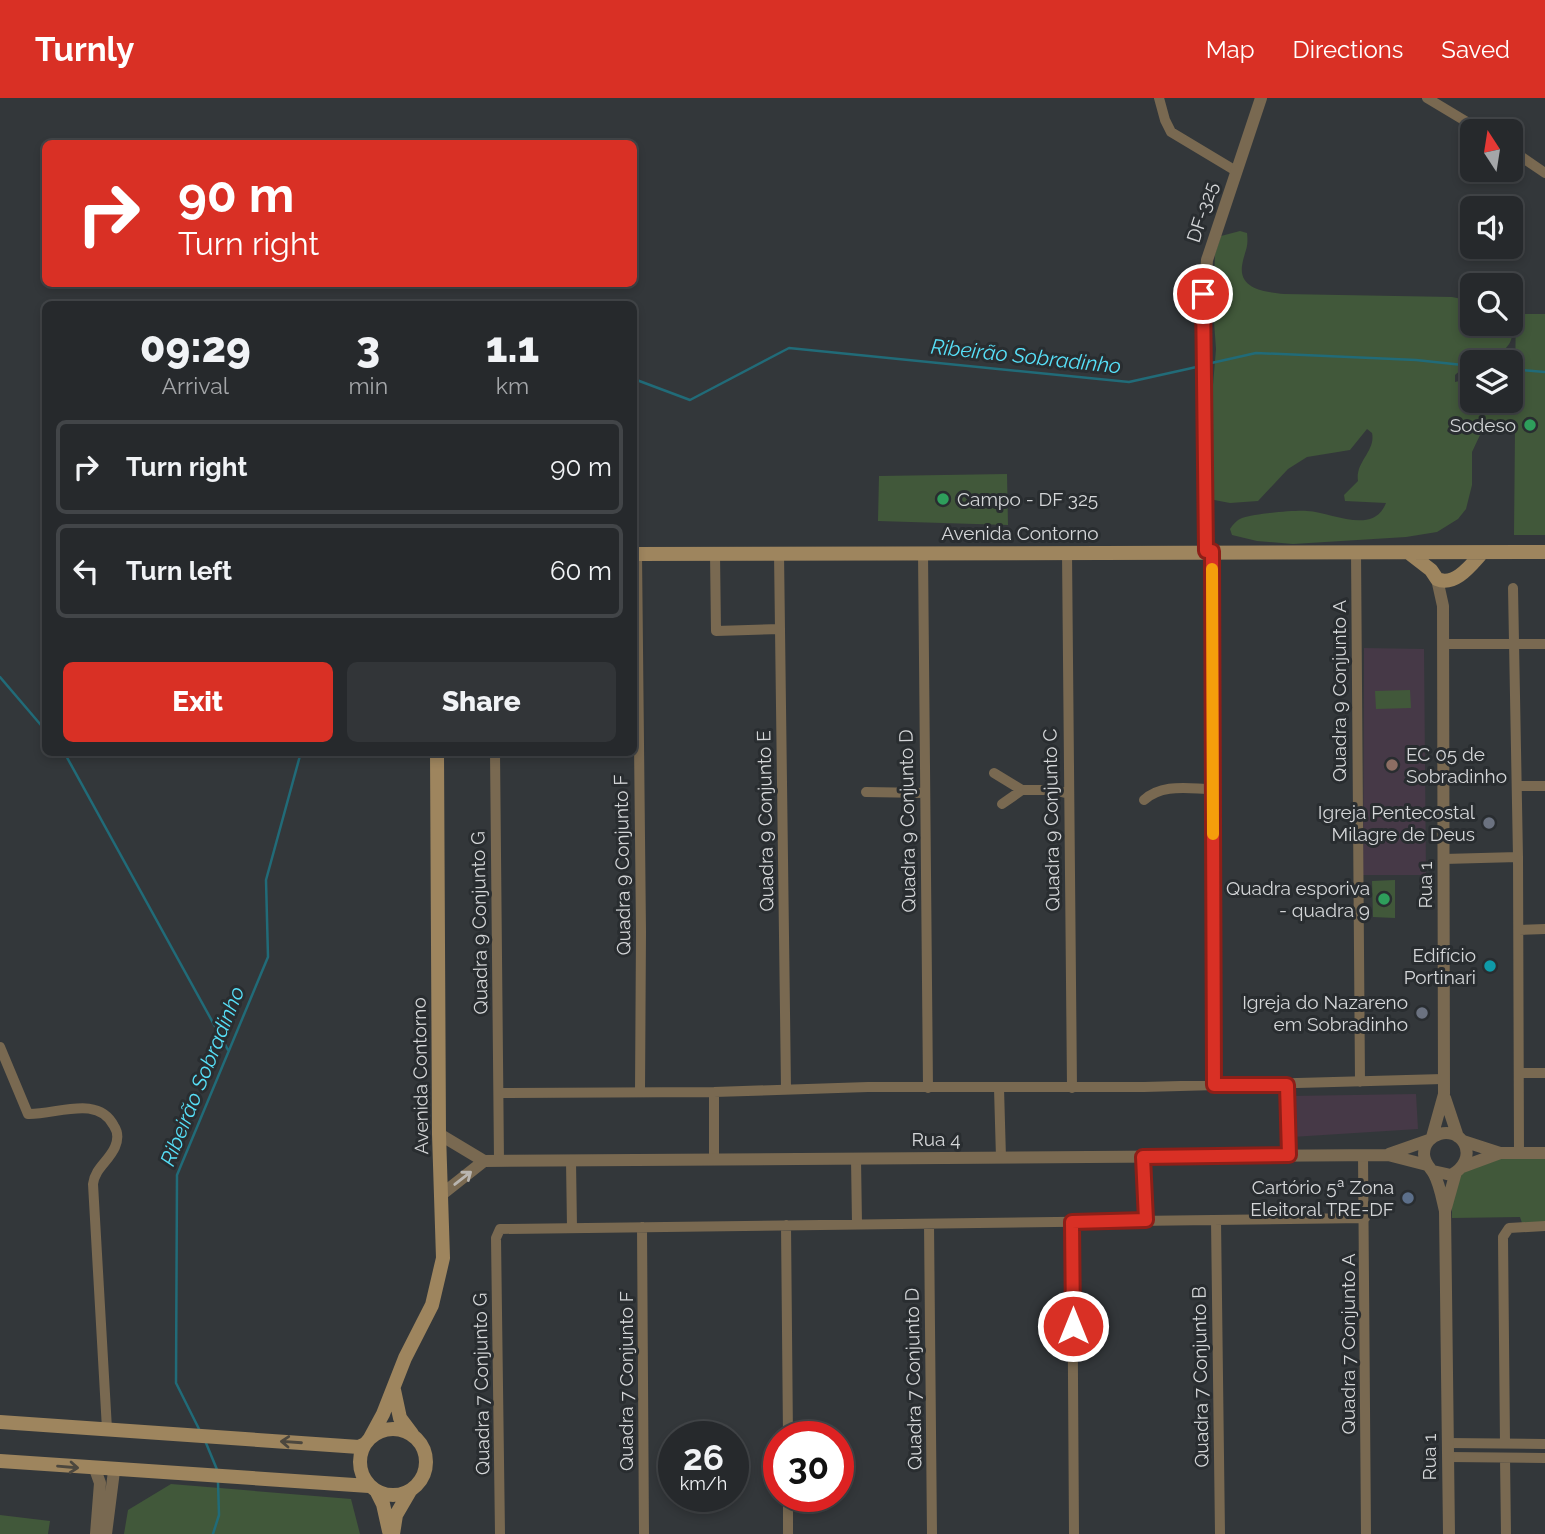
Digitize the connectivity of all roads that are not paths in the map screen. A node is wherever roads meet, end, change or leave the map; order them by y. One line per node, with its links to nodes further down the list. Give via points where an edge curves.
1 (1159, 98): 6 (street, via 1171,132)
2 (1261, 98): 6 (street, DF-325)
3 (1427, 98): 4 (street)
4 (1462, 119)
5 (1523, 158): 7 (street)
6 (1236, 171): 8 (street, DF-325, via 1207,260 1203,305)
7 (1545, 173)
8 (1209, 551): 9 (main road, Avenida Contorno); 11 (main road, Avenida Contorno); 33 (street)
9 (1356, 551): 12 (main road, Avenida Contorno); 48 (street, Quadra 9 Conjunto A)
10 (923, 552): 11 (main road, Avenida Contorno); 15 (main road, Avenida Contorno); 36 (street, Quadra 9 Conjunto D)
11 (1067, 552): 37 (street, Quadra 9 Conjunto C)
12 (1408, 552): 13 (main road, Avenida Contorno); 19 (main road)
13 (1447, 552): 16 (main road, Avenida Contorno); 19 (main road, via 1434,560); 20 (main road, via 1461,565)
14 (1545, 552): 16 (main road, Avenida Contorno)
15 (779, 553): 18 (main road, Avenida Contorno); 23 (street, Quadra 9 Conjunto E)
16 (1482, 553): 20 (main road)
17 (637, 554): 18 (main road, Avenida Contorno)
18 (716, 554): 23 (street, via 716,631)
19 (1434, 575): 20 (main road, via 1446,582); 22 (street, Rua 1)
20 (1457, 577): 22 (street, Rua 1)
21 (1513, 588): 26 (street)
22 (1443, 606): 24 (street, Rua 1)
23 (780, 629): 54 (street, Quadra 9 Conjunto E)
24 (1443, 644): 26 (street); 41 (street, Rua 1)
25 (1545, 644): 26 (street)
26 (1515, 645): 31 (street)
27 (637, 731): 55 (street, Quadra 9 Conjunto F)
28 (437, 756): 59 (main road, Avenida Contorno)
29 (495, 756): 57 (street, Quadra 9 Conjunto G)
30 (994, 773): 34 (street)
31 (1518, 786): 32 (street); 40 (street)
32 (1545, 786)
33 (1213, 789): 38 (street, via 1167,788); 49 (street)
34 (1022, 790): 37 (street); 39 (street)
35 (866, 792): 36 (street)
36 (924, 793): 51 (street, Quadra 9 Conjunto D)
37 (1069, 794): 53 (street, Quadra 9 Conjunto C)
38 (1144, 800)
39 (1002, 804)
40 (1518, 858): 41 (street); 43 (street)
41 (1444, 859): 47 (street, Rua 1)
42 (1545, 929): 43 (street)
43 (1519, 930): 45 (street)
44 (0, 1047): 92 (street, via 29,1114 90,1107 110,1118 116,1128 114,1150 93,1184)
45 (1519, 1073): 46 (street); 63 (street)
46 (1545, 1073)
47 (1444, 1079): 48 (street); 58 (street, Rua 1)
48 (1360, 1082): 50 (street)
49 (1214, 1085): 50 (street); 53 (street)
50 (1287, 1085): 65 (street)
51 (928, 1088): 52 (street); 54 (street)
52 (999, 1088): 53 (street); 68 (street)
53 (1072, 1088)
54 (786, 1089): 56 (street)
55 (640, 1092): 56 (street); 57 (street)
56 (714, 1092): 71 (street)
57 (499, 1093): 73 (street, Quadra 9 Conjunto G)
58 (1444, 1094): 60 (street); 61 (street)
59 (439, 1134): 72 (street); 77 (main road, Avenida Contorno)
60 (1430, 1139): 61 (street, via 1445,1133); 67 (street); 75 (street, via 1424,1152)
61 (1460, 1139): 62 (street); 76 (street, via 1467,1154)
62 (1500, 1153): 63 (street); 76 (street)
63 (1519, 1153): 64 (street)
64 (1545, 1153)
65 (1289, 1155): 66 (street, Rua 4); 69 (street, Rua 4)
66 (1363, 1155): 67 (street, Rua 4); 79 (street, Quadra 7 Conjunto A)
67 (1388, 1155): 75 (street)
68 (1001, 1157): 69 (street, Rua 4); 70 (street, Rua 4)
69 (1143, 1157): 80 (street)
70 (856, 1158): 71 (street, Rua 4); 83 (street)
71 (714, 1160): 74 (street, Rua 4)
72 (484, 1161): 73 (street, Rua 4); 77 (street, one-way to 72)
73 (499, 1161): 74 (street, Rua 4)
74 (570, 1161): 88 (street)
75 (1430, 1168): 76 (street, via 1444,1175); 78 (street)
76 (1459, 1170): 78 (street)
77 (441, 1195): 89 (main road, Avenida Contorno, via 443,1258 438,1284)
78 (1445, 1212): 95 (street, Rua 1)
79 (1365, 1218): 81 (street); 118 (street, Quadra 7 Conjunto A)
80 (1146, 1220): 81 (street); 82 (street)
81 (1216, 1220): 117 (street, Quadra 7 Conjunto B)
82 (1072, 1222): 84 (street); 116 (street)
83 (857, 1224): 84 (street); 85 (street)
84 (929, 1224): 115 (street, Quadra 7 Conjunto D)
85 (786, 1225): 87 (street); 90 (street)
86 (1545, 1226): 97 (street, via 1509,1228 1503,1237)
87 (642, 1227): 88 (street); 113 (street, Quadra 7 Conjunto F)
88 (572, 1228): 112 (street, Quadra 7 Conjunto G, via 502,1229 496,1233)
89 (393, 1388): 93 (main road, via 400,1418); 94 (main road, Avenida Contorno)
90 (788, 1421)
91 (0, 1422): 92 (main road)
92 (107, 1429): 94 (main road, one-way to 92, via 359,1447)
93 (412, 1434): 94 (main road, via 390,1429); 107 (main road, via 425,1452 427,1464)
94 (367, 1441): 106 (main road, via 360,1471)
95 (1449, 1443): 96 (street); 99 (street, Rua 1)
96 (1479, 1443): 97 (street); 100 (street)
97 (1505, 1443): 98 (street)
98 (1545, 1444)
99 (1449, 1457): 100 (street); 119 (street, Rua 1)
100 (1479, 1457): 101 (street)
101 (1505, 1458): 102 (street); 120 (street)
102 (1545, 1458)
103 (0, 1461): 104 (main road, one-way to 104)
104 (95, 1469): 105 (main road); 109 (street, via 100,1483)
105 (114, 1471): 106 (main road); 110 (street)
106 (373, 1489): 107 (main road, via 388,1496); 111 (main road)
107 (410, 1492): 111 (main road)
108 (788, 1512): 114 (street)
109 (96, 1534)
110 (106, 1534)
111 (391, 1534)
112 (500, 1534)
113 (644, 1534)
114 (788, 1534)
115 (932, 1534)
116 (1074, 1534)
117 (1220, 1534)
118 (1366, 1534)
119 (1449, 1534)
120 (1506, 1534)

